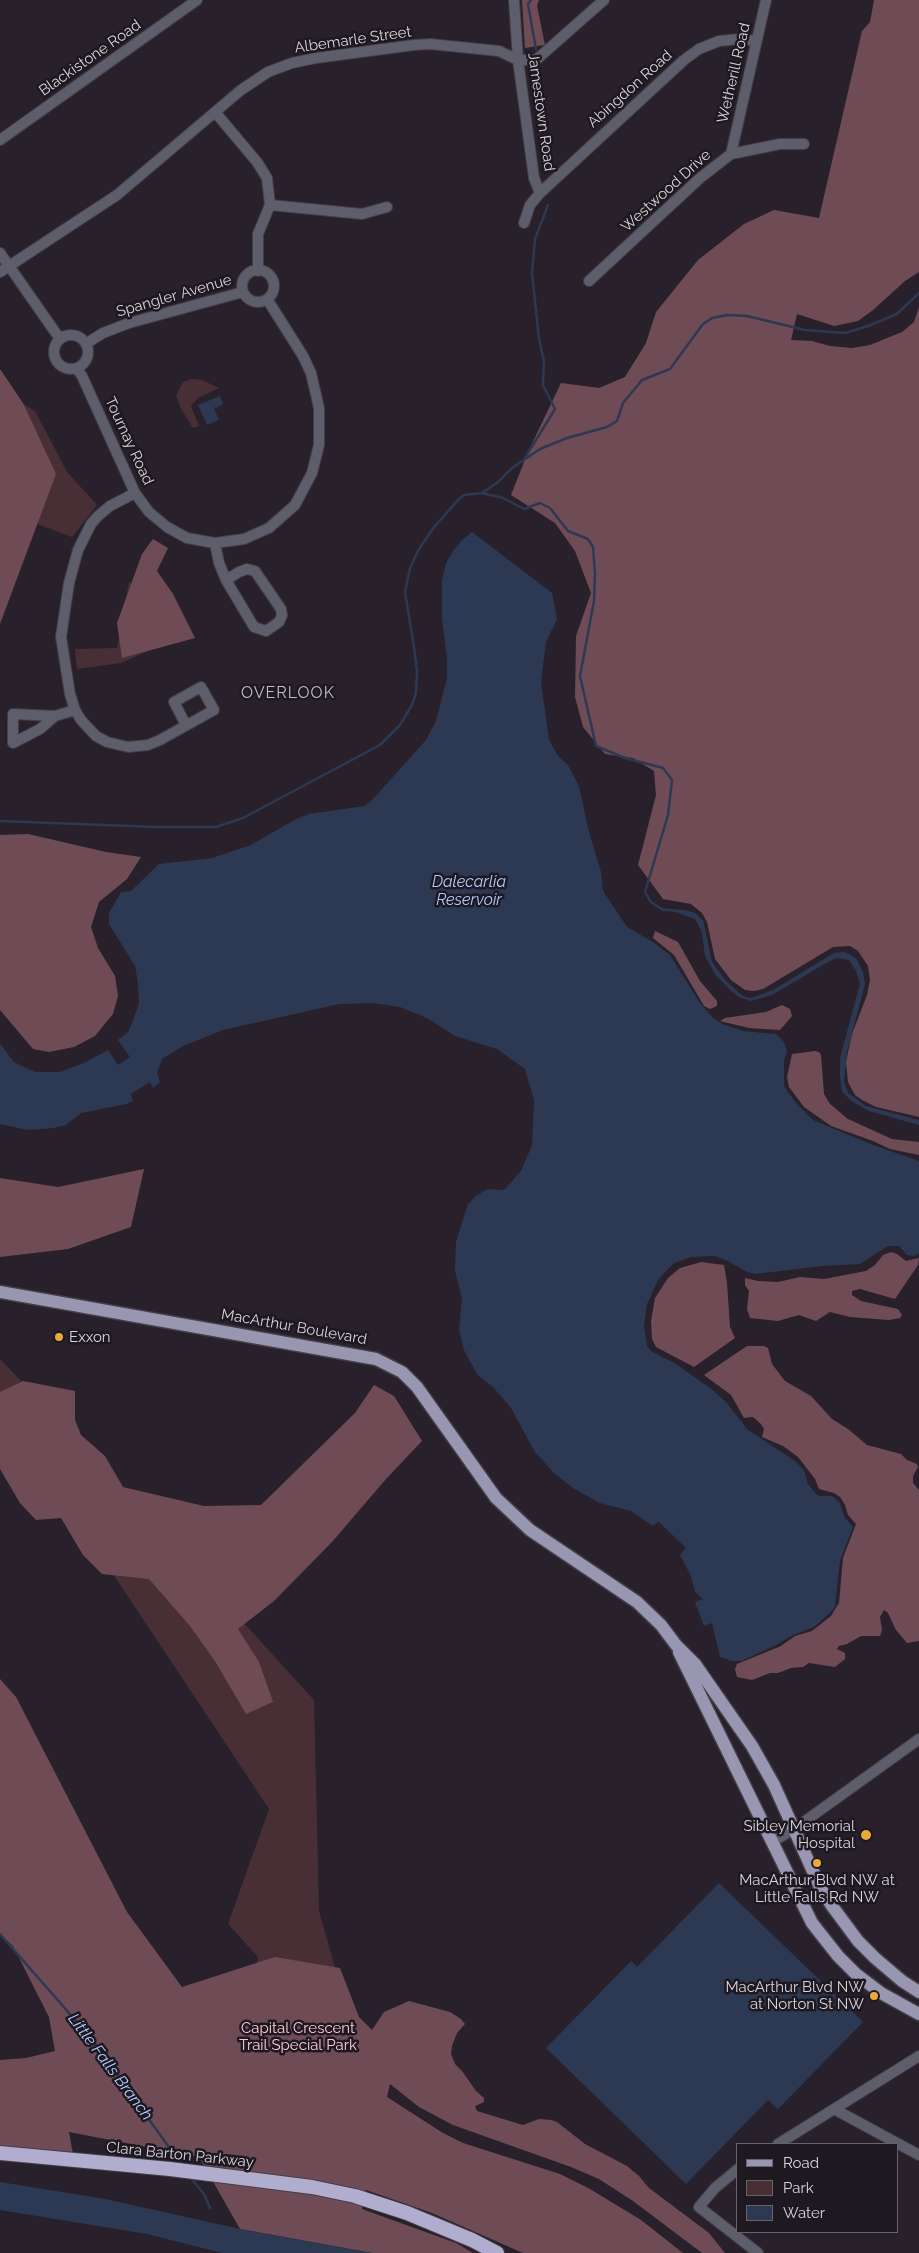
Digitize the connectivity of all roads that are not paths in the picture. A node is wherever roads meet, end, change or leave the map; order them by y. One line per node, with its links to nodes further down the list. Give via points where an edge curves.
1 (197, 0): 8 (street, Blackistone Road)
2 (514, 0): 6 (street, Jamestown Road)
3 (604, 0): 6 (street, via 536,60)
4 (766, 0): 5 (street, Wetherill Road)
5 (756, 41): 10 (street, Wetherill Road); 11 (street, Abingdon Road, via 719,41 699,49)
6 (518, 60): 7 (street, Albemarle Street, via 499,51 430,44 316,58 268,72); 11 (street, Jamestown Road, via 534,178)
7 (214, 112): 12 (street, via 264,171); 16 (street, Albemarle Street, via 117,195)
8 (0, 140)
9 (804, 144): 10 (street, Westwood Drive, via 780,144)
10 (731, 154): 19 (street, Westwood Drive, via 700,178)
11 (540, 193): 14 (street, Jamestown Road, via 530,205)
12 (270, 206): 13 (street, via 362,214); 17 (street, via 258,234)
13 (387, 207)
14 (524, 223)
15 (0, 253): 16 (street)
16 (8, 265): 18 (street, Albemarle Street); 22 (street)
17 (258, 270): 20 (street, via 245,278); 21 (street, via 267,273 273,281 273,290)
18 (0, 272)
19 (589, 281)
20 (243, 292): 21 (street, via 254,301); 23 (street, Spangler Avenue, via 129,322)
21 (267, 299): 26 (street, Tournay Road, via 311,373 320,408 319,445 305,489 288,512 257,534)
22 (60, 339): 23 (street, via 71,335); 24 (street, via 54,348 57,363 66,369)
23 (86, 343): 24 (street, via 89,355)
24 (77, 369): 25 (street, Tournay Road)
25 (135, 493): 26 (street, Tournay Road, via 149,512 167,527 188,538); 28 (street, via 104,510 91,524 78,550 68,583 61,637)
26 (215, 543): 27 (street)
27 (226, 580): 27 (street, via 247,569 255,572 281,609 279,622 266,631 254,627)
28 (75, 710): 29 (street); 30 (street, via 96,736 116,746 148,745)
29 (55, 716)
30 (186, 724)
31 (0, 1292): 32 (main road, MacArthur Boulevard, via 313,1346 392,1365 417,1387 482,1480 511,1514 637,1602 661,1624)
32 (676, 1645): 34 (main road, via 695,1664 752,1746); 35 (main road)
33 (919, 1739): 34 (street)
34 (794, 1828): 35 (street); 36 (main road, via 821,1889 849,1929 887,1970)
35 (772, 1842): 37 (main road, via 802,1905 838,1956 881,1993)
36 (919, 1992)
37 (919, 2014)
38 (919, 2056): 39 (street)
39 (834, 2109): 40 (street); 41 (street)
40 (780, 2143)
41 (897, 2143)
42 (899, 2144): 44 (street)
43 (0, 2152): 46 (highway, Clara Barton Parkway, via 286,2183 355,2196 437,2224)
44 (919, 2155)
45 (736, 2171): 47 (street, via 699,2207)
46 (497, 2253)
47 (758, 2253)

